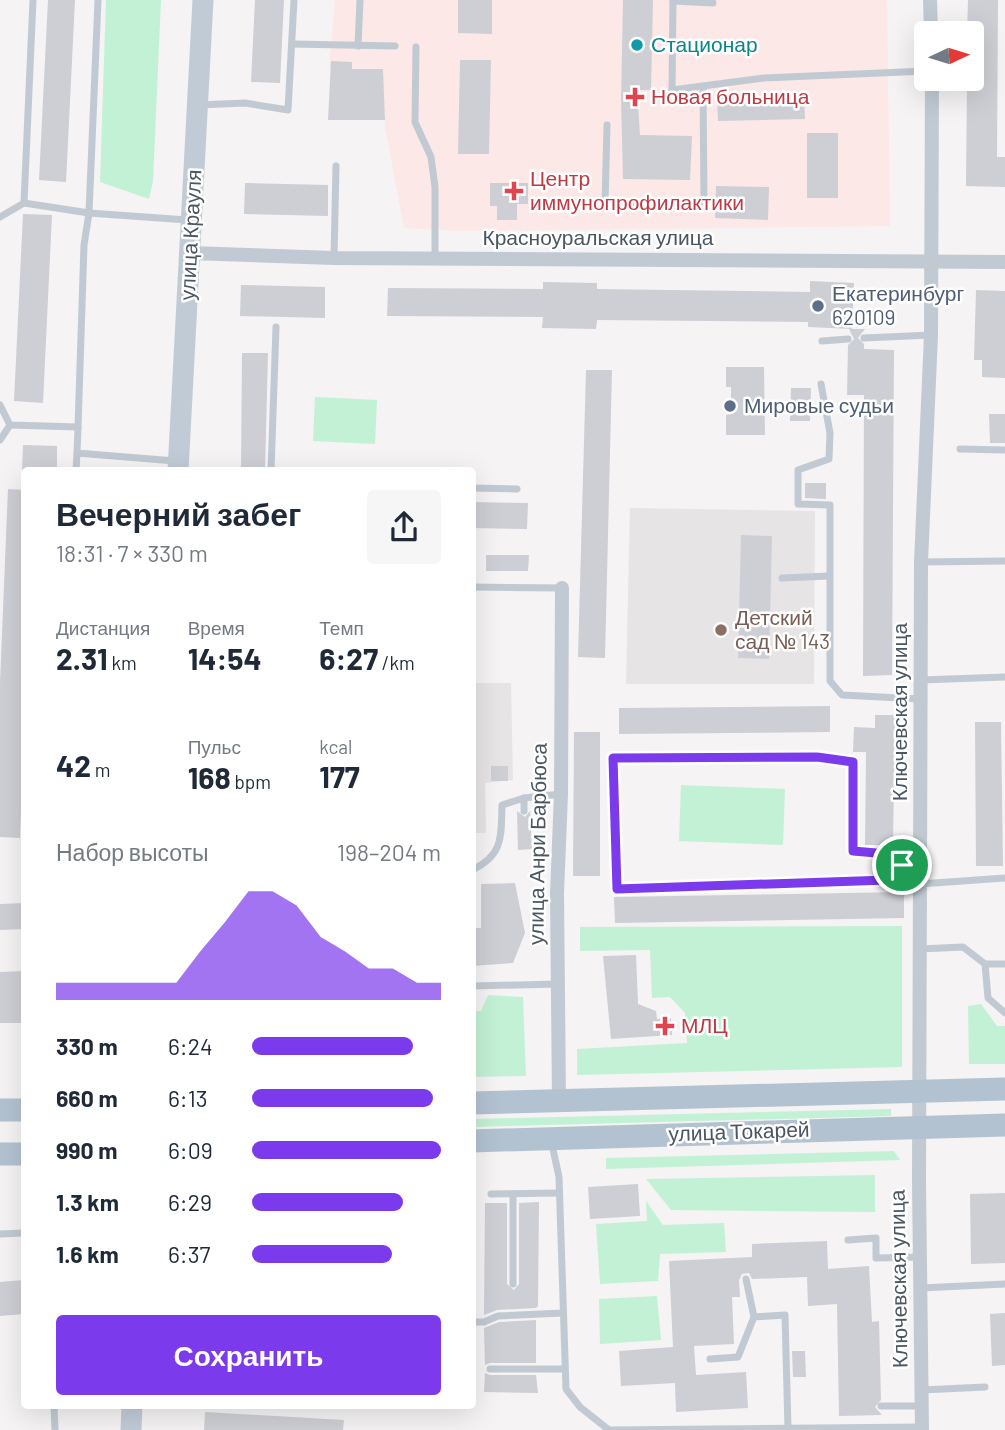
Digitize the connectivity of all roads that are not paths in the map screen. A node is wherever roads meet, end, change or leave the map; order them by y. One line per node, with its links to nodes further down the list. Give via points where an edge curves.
1 (33, 0): 20 (lane)
2 (98, 0): 21 (lane)
3 (203, 0): 17 (main road, улица Крауля)
4 (294, 0): 10 (lane)
5 (360, 0): 11 (lane)
6 (673, 0): 8 (lane); 15 (lane, via 672,90)
7 (930, 0): 9 (street)
8 (713, 3)
9 (931, 21)
10 (292, 44): 11 (lane); 17 (lane, via 288,110 245,103)
11 (358, 46): 12 (lane)
12 (396, 46)
13 (416, 47): 26 (lane, via 415,122 431,157)
14 (914, 72): 15 (lane, via 764,78)
15 (703, 87): 18 (lane, via 704,202 605,204)
16 (932, 91): 27 (street, Ключевская улица)
17 (198, 105): 23 (main road, улица Крауля)
18 (607, 125)
19 (336, 166): 25 (lane)
20 (24, 203): 21 (lane); 22 (lane)
21 (89, 214): 23 (lane); 37 (lane)
22 (0, 217)
23 (191, 220): 24 (main road, улица Крауля)
24 (190, 253): 25 (street, Красноуральская улица); 42 (main road, улица Крауля)
25 (334, 258): 26 (street, Красноуральская улица)
26 (435, 258): 27 (street, Красноуральская улица)
27 (933, 260): 28 (street, Красноуральская улица); 30 (street, Ключевская улица)
28 (1005, 262)
29 (276, 327): 44 (lane)
30 (931, 335): 31 (lane); 48 (street, Ключевская улица)
31 (864, 338)
32 (848, 339): 33 (lane)
33 (822, 341)
34 (821, 384): 49 (lane, via 830,433 829,458 798,470 798,504 830,505)
35 (0, 405): 36 (lane)
36 (10, 425): 37 (lane); 38 (lane)
37 (78, 427): 41 (lane)
38 (0, 440)
39 (960, 449): 40 (lane)
40 (1005, 450)
41 (77, 453): 42 (lane); 43 (lane)
42 (179, 466)
43 (76, 467)
44 (271, 467)
45 (476, 488): 46 (lane)
46 (517, 489)
47 (1005, 561): 48 (lane)
48 (921, 562): 54 (street, Ключевская улица)
49 (829, 576): 50 (lane); 55 (lane, via 830,681 842,695)
50 (782, 578)
51 (476, 587): 52 (lane)
52 (562, 588): 56 (street, улица Анри Барбюса)
53 (1005, 677): 54 (lane)
54 (921, 680): 55 (street, Ключевская улица)
55 (921, 699): 62 (street, Ключевская улица)
56 (561, 794): 57 (lane); 66 (street, улица Анри Барбюса)
57 (524, 798): 58 (lane); 60 (lane, via 502,805 501,843 488,863)
58 (524, 811)
59 (902, 865): 59 (lane, via 888,880 617,889 613,758 817,757 853,762 853,851 888,854); 62 (lane, via 909,864)
60 (476, 868)
61 (1005, 878): 62 (lane)
62 (920, 884): 63 (street, Ключевская улица)
63 (920, 948): 64 (lane, via 963,947); 70 (street, Ключевская улица)
64 (985, 964): 65 (lane); 68 (lane, via 988,998)
65 (1005, 964)
66 (558, 984): 67 (lane); 71 (street, улица Анри Барбюса)
67 (476, 986)
68 (1005, 1013)
69 (1005, 1089): 70 (main road, улица Токарей)
70 (920, 1091): 71 (main road, улица Токарей); 76 (street, Ключевская улица)
71 (559, 1101): 72 (main road, улица Токарей)
72 (476, 1103)
73 (0, 1110): 74 (main road)
74 (21, 1110)
75 (1005, 1125): 76 (main road, улица Токарей)
76 (920, 1127): 77 (main road, улица Токарей); 87 (street, Ключевская улица)
77 (550, 1138): 78 (main road, улица Токарей); 81 (lane)
78 (476, 1141)
79 (0, 1154): 80 (main road)
80 (21, 1154)
81 (559, 1193): 83 (lane); 94 (lane)
82 (491, 1194): 83 (lane)
83 (513, 1194): 90 (lane)
84 (21, 1233): 85 (lane)
85 (0, 1234)
86 (848, 1240): 88 (lane, via 876,1238 876,1258)
87 (920, 1256): 88 (lane); 92 (street, Ключевская улица)
88 (897, 1258): 93 (lane)
89 (746, 1279): 95 (lane)
90 (513, 1284)
91 (1005, 1284): 92 (lane)
92 (921, 1288): 101 (street, Ключевская улица)
93 (898, 1307)
94 (563, 1313): 96 (lane, via 498,1316); 99 (lane)
95 (754, 1317): 97 (lane, via 738,1357); 106 (lane, via 785,1315)
96 (476, 1322)
97 (710, 1359)
98 (490, 1369): 99 (lane)
99 (564, 1369): 106 (lane, via 566,1389 609,1430)
100 (985, 1387): 101 (lane)
101 (922, 1390): 103 (street, Ключевская улица)
102 (881, 1406): 103 (lane)
103 (922, 1406): 107 (street, Ключевская улица)
104 (54, 1409): 108 (lane)
105 (132, 1409): 109 (main road)
106 (788, 1428): 107 (lane)
107 (922, 1428)
108 (55, 1430)
109 (131, 1430)

